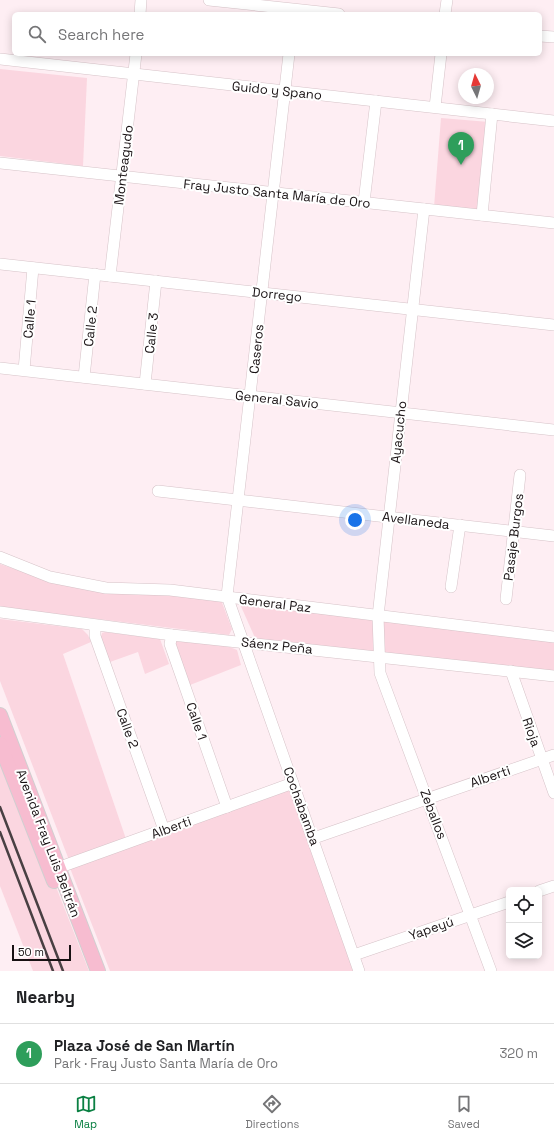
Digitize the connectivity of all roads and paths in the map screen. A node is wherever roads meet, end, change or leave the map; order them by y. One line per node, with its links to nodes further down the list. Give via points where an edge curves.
1 (141, 0): 5 (street)
2 (209, 0): 4 (street)
3 (447, 0): 7 (street)
4 (293, 8): 6 (street)
5 (140, 12)
6 (324, 12)
7 (445, 12)
8 (542, 36): 9 (street)
9 (554, 37)
10 (136, 56): 14 (street, Monteagudo)
11 (289, 56): 15 (street, Caseros)
12 (441, 56): 17 (street)
13 (0, 59): 14 (street, Guido y Spano)
14 (134, 74): 15 (street, Guido y Spano); 21 (street, Monteagudo)
15 (285, 91): 16 (street, Guido y Spano); 22 (street, Caseros)
16 (376, 101): 17 (street, Guido y Spano); 23 (street)
17 (435, 107): 18 (street, Guido y Spano)
18 (492, 114): 19 (street, Guido y Spano); 25 (street)
19 (554, 120)
20 (0, 163): 21 (street, Fray Justo Santa María de Oro)
21 (122, 176): 22 (street, Fray Justo Santa María de Oro); 30 (street, Monteagudo)
22 (274, 192): 23 (street, Fray Justo Santa María de Oro); 32 (street, Caseros)
23 (364, 202): 24 (street, Fray Justo Santa María de Oro)
24 (424, 209): 25 (street, Fray Justo Santa María de Oro); 33 (street, Ayacucho)
25 (482, 215): 26 (street, Fray Justo Santa María de Oro)
26 (554, 223)
27 (0, 264): 28 (street, Dorrego)
28 (33, 268): 29 (street, Dorrego); 36 (street, Calle 1)
29 (95, 274): 30 (street, Dorrego); 37 (street, Calle 2)
30 (110, 276): 31 (street, Dorrego)
31 (156, 281): 32 (street, Dorrego); 38 (street, Calle 3)
32 (262, 293): 33 (street, Dorrego); 39 (street, Caseros)
33 (412, 309): 34 (street, Dorrego); 40 (street, Ayacucho)
34 (554, 325)
35 (0, 368): 36 (street, General Savio)
36 (24, 370): 37 (street, General Savio)
37 (84, 377): 38 (street, General Savio)
38 (145, 384): 39 (street, General Savio)
39 (251, 396): 40 (street, General Savio); 44 (street, Caseros)
40 (400, 413): 41 (street, General Savio); 45 (street, Ayacucho)
41 (554, 430)
42 (520, 475): 47 (street, Pasaje Burgos)
43 (158, 491): 44 (street, Avellaneda)
44 (239, 500): 45 (street, Avellaneda); 51 (street, Caseros)
45 (389, 517): 46 (street, Avellaneda); 54 (street, Ayacucho)
46 (460, 525): 47 (street, Avellaneda); 50 (street)
47 (514, 532): 48 (street, Avellaneda); 52 (street, Pasaje Burgos)
48 (554, 536)
49 (0, 557): 51 (street, General Paz, via 50,577 106,588 170,590)
50 (451, 587)
51 (228, 596): 54 (street, General Paz); 58 (street, Caseros)
52 (506, 599)
53 (0, 612): 55 (street, Sáenz Peña)
54 (378, 616): 57 (street, General Paz); 59 (street, Ayacucho)
55 (95, 626): 56 (street, Sáenz Peña); 70 (street, Calle 2, via 95,636)
56 (172, 635): 58 (street, Sáenz Peña); 69 (street, Calle 1, via 170,644)
57 (554, 637)
58 (244, 642): 59 (street, Sáenz Peña); 66 (street, Cochabamba)
59 (380, 656): 60 (street, Sáenz Peña); 68 (street, Zeballos, via 380,673)
60 (511, 671): 61 (street, Sáenz Peña); 65 (street, Rioja)
61 (554, 676)
62 (0, 716): 72 (main road, Avenida Fray Luis Beltrán)
63 (0, 744): 72 (main road, Avenida Fray Luis Beltrán)
64 (554, 754): 65 (street, Alberti)
65 (541, 759): 67 (street, Rioja); 68 (street, Alberti)
66 (293, 783): 69 (street, Alberti); 71 (street, Cochabamba)
67 (554, 793)
68 (428, 798): 71 (street, Alberti); 76 (street, Zeballos)
69 (227, 807): 70 (street, Alberti)
70 (164, 830): 72 (street, Alberti)
71 (314, 838): 77 (street, Cochabamba)
72 (54, 870): 78 (main road, Avenida Fray Luis Beltrán); 79 (main road, Avenida Fray Luis Beltrán)
73 (554, 886): 74 (street)
74 (542, 890)
75 (506, 903): 76 (street, Yapeyú)
76 (471, 915): 77 (street, Yapeyú); 81 (street, Zeballos)
77 (354, 955): 80 (street, Cochabamba)
78 (89, 971)
79 (98, 971)
80 (359, 971)
81 (491, 971)

